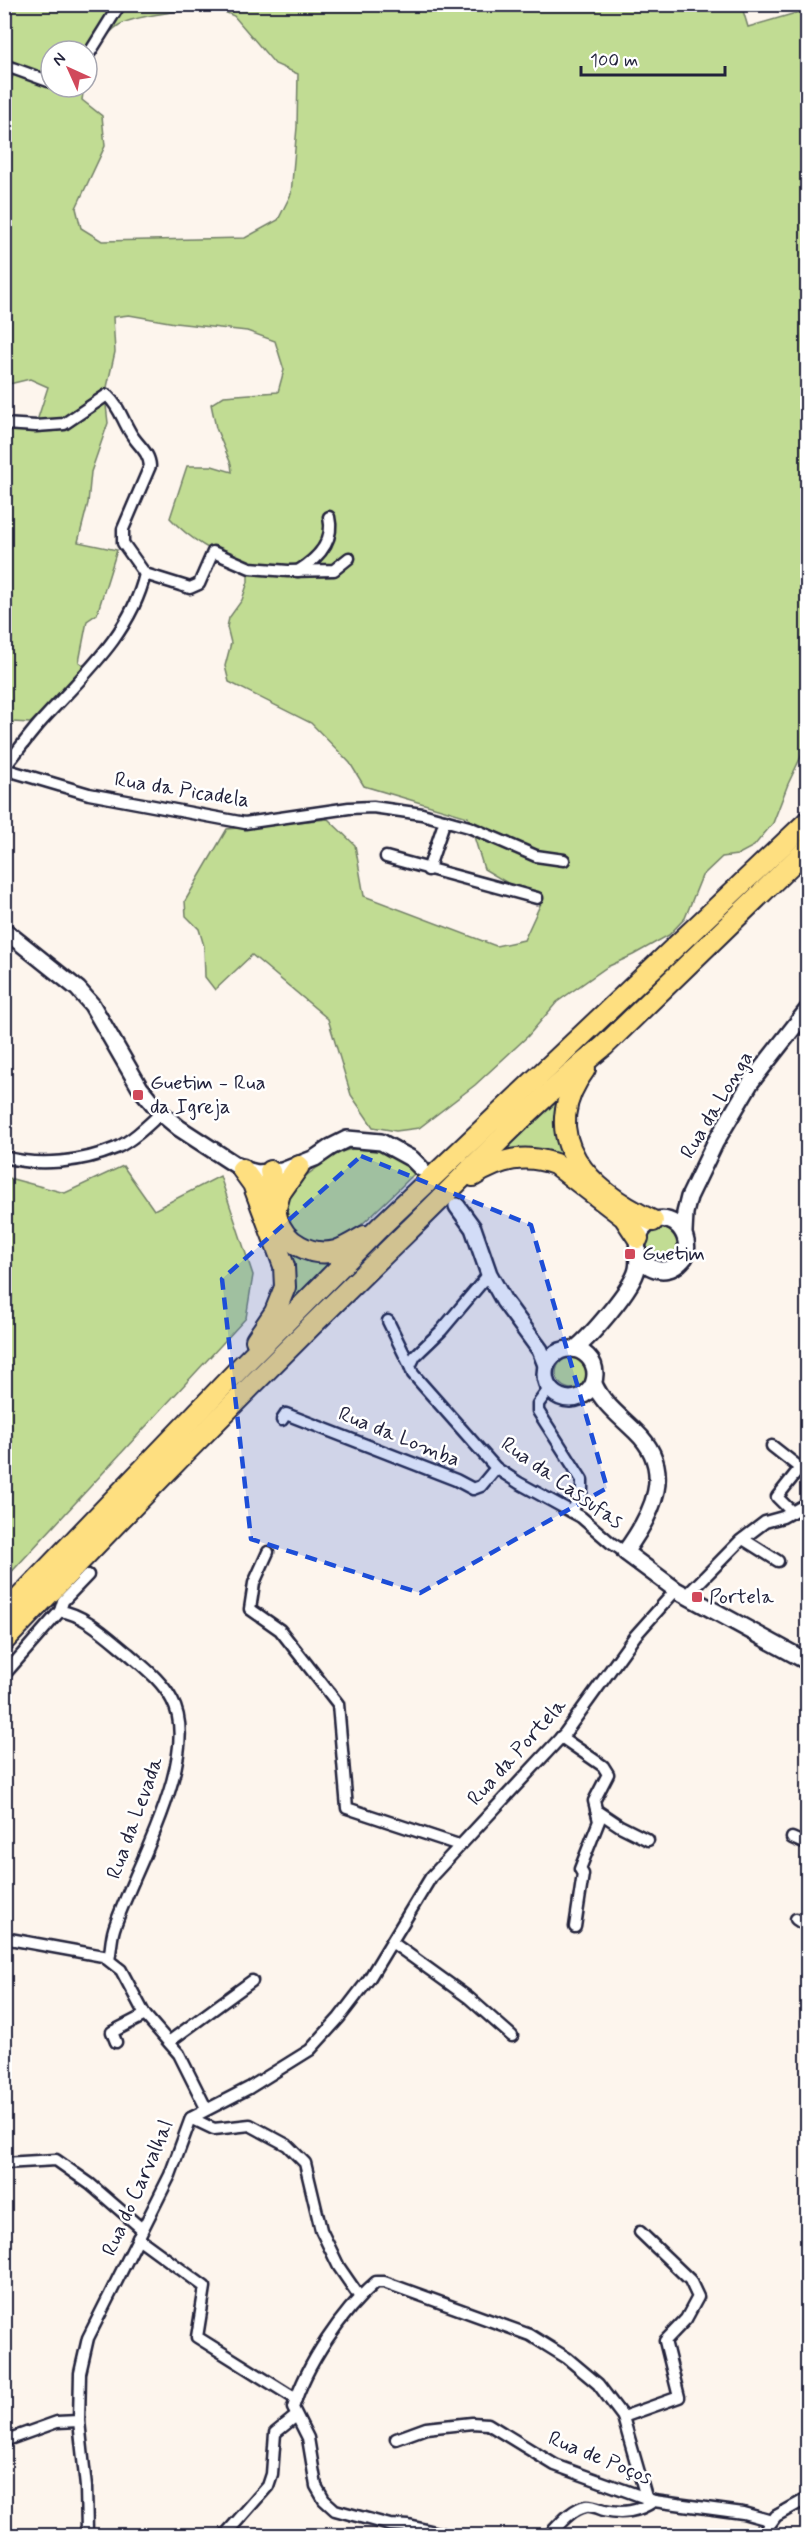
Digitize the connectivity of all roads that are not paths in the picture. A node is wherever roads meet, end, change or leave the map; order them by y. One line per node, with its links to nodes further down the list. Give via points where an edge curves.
1 (120, 4): 2 (street)
2 (98, 39)
3 (4, 65): 4 (street)
4 (39, 78)
5 (4, 424): 9 (street, via 64,424 107,395 118,405 130,433 149,457 150,466 123,530 123,543)
6 (329, 517): 8 (street, via 326,545 316,560)
7 (349, 558): 8 (street, via 334,570)
8 (297, 571): 9 (street, via 250,568 213,552 199,584 190,588)
9 (145, 574): 10 (street, via 141,594 125,623)
10 (4, 769): 11 (street, Rua da Picadela, via 89,795 245,823 373,807)
11 (445, 820): 15 (street, Rua da Picadela, via 536,856); 16 (street)
12 (807, 822): 32 (highway)
13 (807, 848): 20 (highway)
14 (386, 857): 16 (street)
15 (564, 860)
16 (428, 870): 17 (street)
17 (537, 898)
18 (4, 930): 21 (main road, via 78,989 92,1005 140,1088)
19 (807, 1009): 29 (main road, Rua da Longa, via 751,1082)
20 (604, 1046): 28 (highway, via 578,1067); 31 (highway, via 576,1082 565,1111 565,1136 578,1162 595,1182 629,1210)
21 (161, 1113): 22 (main road); 23 (street, via 117,1148 89,1156 58,1162)
22 (201, 1141): 26 (main road); 27 (main road)
23 (4, 1157)
24 (298, 1166): 25 (main road, via 347,1139 381,1142); 27 (main road); 30 (highway)
25 (421, 1168)
26 (242, 1169): 27 (main road); 30 (highway)
27 (270, 1171): 30 (highway, via 262,1197)
28 (455, 1197): 34 (highway, via 491,1165 519,1158 544,1160 568,1172 624,1217); 36 (main road, via 473,1228); 62 (highway, via 299,1337)
29 (689, 1197): 31 (main road, Rua da Longa); 33 (main road, Rua da Longa)
30 (269, 1211): 32 (highway, via 292,1241 313,1253 337,1251); 42 (highway, via 281,1253 285,1287 276,1312)
31 (661, 1221): 33 (main road, via 675,1223); 34 (main road, Rua da Longa, via 641,1231)
32 (382, 1225): 42 (highway)
33 (684, 1232): 35 (main road, Rua da Longa, via 687,1249 679,1264 663,1271)
34 (638, 1246): 35 (main road, via 648,1266); 39 (main road, Rua da Longa, via 637,1270 631,1282 592,1334)
35 (654, 1269): 40 (main road, Rua da Longa, via 640,1281 600,1334)
36 (489, 1274): 38 (main road); 43 (street)
37 (388, 1321): 43 (street, Rua da Cassufas)
38 (522, 1326): 39 (main road); 41 (main road)
39 (568, 1349): 40 (main road, via 582,1351); 41 (main road, Rua da Longa, via 550,1358)
40 (592, 1361): 44 (main road, Rua da Longa)
41 (546, 1365): 45 (main road)
42 (242, 1366): 61 (highway)
43 (410, 1366): 50 (street, Rua da Cassufas)
44 (594, 1383): 46 (main road); 47 (main road)
45 (549, 1389): 46 (main road, via 560,1397); 52 (street, via 538,1404 538,1411 582,1479 582,1490)
46 (580, 1397): 47 (main road)
47 (605, 1404): 56 (main road, via 638,1434 655,1462 652,1509)
48 (282, 1420): 50 (street, Rua da Lomba, via 286,1414 473,1489 481,1486)
49 (772, 1446): 53 (street, via 800,1468 777,1497)
50 (496, 1468): 52 (street, Rua da Cassufas)
51 (807, 1503): 53 (street, Rua da Portela)
52 (572, 1512): 56 (street, Rua da Cassufas)
53 (792, 1512): 54 (street, Rua da Portela, via 765,1522)
54 (743, 1539): 57 (street); 59 (street, Rua da Portela)
55 (268, 1552): 69 (street, via 254,1583 250,1609 280,1630 338,1704 346,1808)
56 (626, 1552): 59 (main road, Rua da Cassufas)
57 (778, 1561)
58 (88, 1575): 60 (street, via 63,1601)
59 (682, 1593): 63 (main road, Rua da Cassufas); 65 (street, Rua da Portela, via 635,1636)
60 (60, 1611): 64 (street); 76 (street, Rua da Levada, via 71,1612 154,1675 173,1701 179,1725 178,1758 169,1794 114,1930)
61 (4, 1614)
62 (4, 1641)
63 (807, 1662)
64 (4, 1675)
65 (561, 1737): 66 (street, via 603,1766 608,1774 594,1802); 69 (street, Rua da Portela)
66 (596, 1810): 68 (street); 72 (street, via 598,1821 580,1869 583,1874)
67 (792, 1838): 70 (street)
68 (648, 1840)
69 (459, 1845): 75 (street, Rua da Portela, via 431,1877)
70 (807, 1845)
71 (796, 1919): 73 (street)
72 (575, 1927)
73 (807, 1927)
74 (4, 1938): 76 (street)
75 (393, 1943): 79 (street, via 469,1998); 82 (street, Rua do Carvalhal, via 345,2010 310,2050 249,2088)
76 (109, 1960): 78 (street, via 121,1970)
77 (252, 1981): 80 (street)
78 (145, 2015): 80 (street); 81 (street, via 112,2032)
79 (512, 2036)
80 (170, 2041): 82 (street)
81 (116, 2042)
82 (206, 2108): 83 (street, Rua do Carvalhal)
83 (191, 2118): 86 (street, Rua do Carvalhal, via 170,2175); 87 (street, via 213,2130 250,2125 287,2145 305,2163 321,2230)
84 (4, 2163): 86 (street, via 56,2160 90,2184)
85 (640, 2232): 90 (street, via 690,2280 698,2297 686,2319 665,2341 679,2397)
86 (140, 2233): 88 (street, via 205,2287 197,2337); 91 (street, Rua do Carvalhal, via 88,2338 80,2373)
87 (359, 2296): 88 (street, via 314,2358); 90 (street, via 376,2282 384,2283 530,2335 598,2384)
88 (296, 2398): 89 (street)
89 (296, 2416): 98 (street, via 275,2433 268,2486); 99 (street, via 308,2439 316,2486 335,2510 390,2525)
90 (623, 2417): 95 (street)
91 (79, 2421): 93 (street, via 57,2422); 97 (street, Rua do Carvalhal)
92 (396, 2439): 95 (street, Rua de Poços, via 426,2428 488,2424 555,2465)
93 (4, 2441)
94 (807, 2498): 96 (street)
95 (650, 2499): 96 (street, Rua de Poços); 100 (street, via 645,2507 630,2512 588,2506 575,2510)
96 (772, 2521): 101 (street)
97 (90, 2535)
98 (224, 2535)
99 (452, 2535)
100 (548, 2535)
101 (761, 2535)

